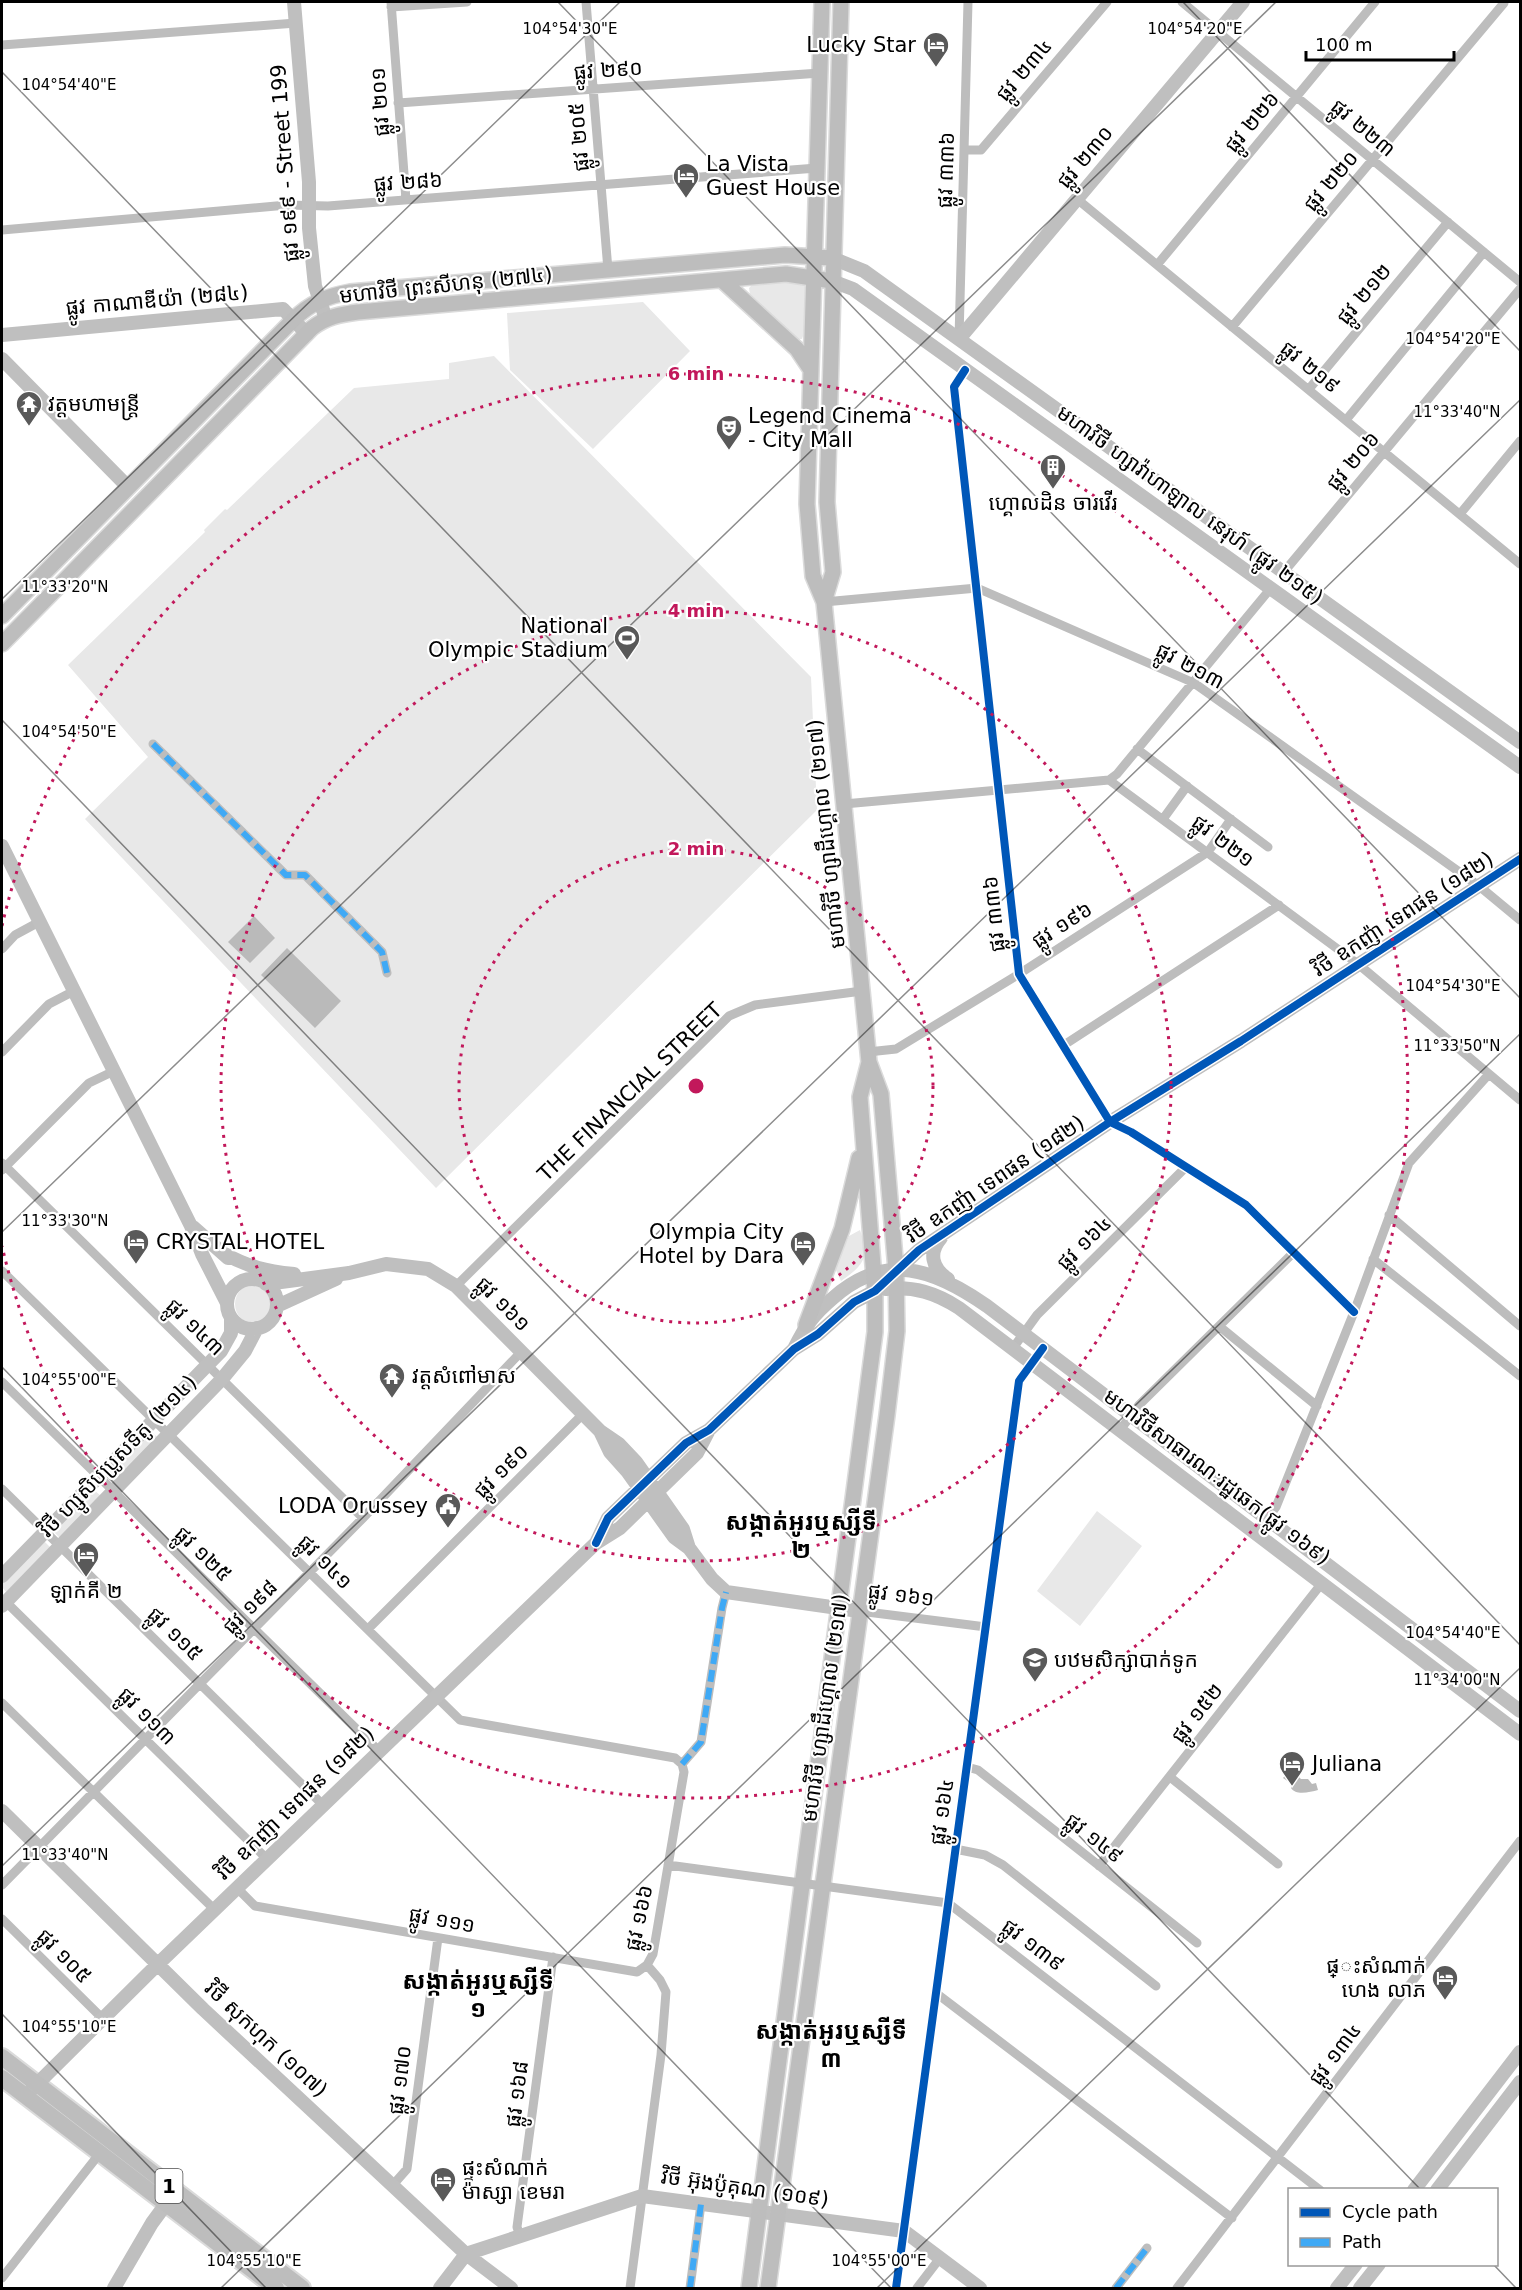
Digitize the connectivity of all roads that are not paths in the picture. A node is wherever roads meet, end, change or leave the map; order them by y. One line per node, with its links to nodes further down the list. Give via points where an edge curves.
1 (294, 2): 13 (street, ផ្លូវ ១៩៩ - Street 199)
2 (467, 2): 12 (street)
3 (586, 2): 17 (street, ផ្លូវ ២០៥)
4 (822, 2): 16 (main road, មហាវិថី ហ្សាដឹហ្គោល (២១៧))
5 (841, 2): 31 (main road, មហាវិថី ហ្សាដឹហ្គោល (២១៧))
6 (968, 2): 20 (street, ផ្លូវ ៣៣៦)
7 (1107, 2): 20 (street, ផ្លូវ ២៣៤, via 981,150)
8 (1182, 2): 14 (street, ផ្លូវ ២២៣)
9 (1243, 2): 14 (street, ផ្លូវ ២៣០)
10 (1375, 2): 18 (street, ផ្លូវ ២២៦)
11 (1504, 3): 21 (street, ផ្លូវ ២២០)
12 (391, 4): 19 (street, ផ្លូវ ២០១)
13 (296, 22): 15 (street); 26 (street, ផ្លូវ ១៩៩ - Street 199)
14 (1218, 31): 18 (street, ផ្លូវ ២២៣); 24 (street, ផ្លូវ ២៣០)
15 (2, 45)
16 (820, 73): 17 (street, ផ្លូវ ២៩០); 22 (main road, មហាវិថី ហ្សាដឹហ្គោល (២១៧))
17 (593, 89): 19 (street, ផ្លូវ ២៩០); 23 (street, ផ្លូវ ២០៥)
18 (1296, 96): 21 (street, ផ្លូវ ២២៣); 32 (street, ផ្លូវ ២២៦)
19 (398, 104): 25 (street, ផ្លូវ ២០១)
20 (964, 150): 45 (street, ផ្លូវ ៣៣៦)
21 (1373, 159): 27 (street, ផ្លូវ ២២៣); 42 (street, ផ្លូវ ២២០)
22 (817, 168): 23 (street, ផ្លូវ ២៨៦); 30 (main road, មហាវិថី ហ្សាដឹហ្គោល (២១៧))
23 (601, 185): 25 (street, ផ្លូវ ២៨៦); 33 (street, ផ្លូវ ២០៥)
24 (1077, 199): 32 (street, ផ្លូវ ២១៩); 45 (street, ផ្លូវ ២៣០)
25 (406, 200): 26 (street, ផ្លូវ ២៨៦)
26 (309, 206): 28 (street, ផ្លូវ ២៨៦); 39 (street, ផ្លូវ ១៩៩ - Street 199)
27 (1448, 222): 29 (street, ផ្លូវ ២២៣); 49 (street, ផ្លូវ ២១២)
28 (2, 230)
29 (1484, 252): 37 (street, ផ្លូវ ២២៣); 50 (street)
30 (814, 256): 31 (main road, មហាវិថី ព្រះសីហនុ (២៧៤)); 33 (main road, មហាវិថី ព្រះសីហនុ (២៧៤)); 34 (main road, មហាវិថី ហ្សាដឹហ្គោល (២១៧))
31 (832, 258): 36 (main road, មហាវិថី ហ្សាដឹហ្គោល (២១៧)); 45 (street, មហាវិថី ហ្សាវ៉ាហាឡាល នេរុហ៍ (ផ្លូវ ២១៥), via 864,271)
32 (1157, 265): 42 (street, ផ្លូវ ២១៩)
33 (608, 270): 39 (main road, មហាវិថី ព្រះសីហនុ (២៧៤), via 350,292)
34 (813, 277): 35 (main road, មហាវិថី ព្រះសីហនុ (២៧៤), via 786,274); 36 (main road, មហាវិថី ព្រះសីហនុ (២៧៤)); 47 (main road, មហាវិថី ហ្សាដឹហ្គោល (២១៧))
35 (723, 281): 40 (main road, មហាវិថី ព្រះសីហនុ (២៧៤), via 358,312); 47 (main road, via 797,349)
36 (832, 281): 48 (street, មហាវិថី ហ្សាវ៉ាហាឡាល នេរុហ៍ (ផ្លូវ ២១៥), via 854,289); 59 (main road, មហាវិថី ហ្សាដឹហ្គោល (២១៧), via 827,502 832,572)
37 (1521, 282)
38 (1521, 290): 52 (street, ផ្លូវ ២០៦)
39 (319, 300): 40 (street, ផ្លូវ ១៩៩ - Street 199); 41 (main road, មហាវិថី ព្រះសីហនុ (២៧៤))
40 (326, 319): 43 (main road, មហាវិថី ព្រះសីហនុ (២៧៤))
41 (293, 320): 43 (street, ផ្លូវ កាណាឌីយ៉ា (២៨៤)); 44 (street, ផ្លូវ កាណាឌីយ៉ា (២៨៤), via 283,309); 53 (main road, មហាវិថី ព្រះសីហនុ (២៧៤))
42 (1232, 327): 49 (street, ផ្លូវ ២១៩)
43 (307, 334): 61 (main road, មហាវិថី ព្រះសីហនុ (២៧៤))
44 (2, 335)
45 (959, 339): 56 (street, មហាវិថី ហ្សាវ៉ាហាឡាល នេរុហ៍ (ផ្លូវ ២១៥))
46 (2, 359): 53 (street)
47 (811, 370): 59 (main road, មហាវិថី ហ្សាដឹហ្គោល (២១៧), via 807,504 813,576)
48 (965, 370): 57 (street, ផ្លូវ ៣៣៦, via 954,387); 58 (street, មហាវិថី ហ្សាវ៉ាហាឡាល នេរុហ៍ (ផ្លូវ ២១៥))
49 (1309, 390): 50 (street, ផ្លូវ ២១៩)
50 (1346, 420): 52 (street, ផ្លូវ ២១៩)
51 (1521, 441): 54 (street)
52 (1384, 452): 54 (street, ផ្លូវ ២១៩); 56 (street, ផ្លូវ ២០៦)
53 (128, 487): 60 (main road, មហាវិថី ព្រះសីហនុ (២៧៤))
54 (1460, 514): 55 (street, ផ្លូវ ២១៩)
55 (1521, 564)
56 (1283, 573): 63 (street, មហាវិថី ហ្សាវ៉ាហាឡាល នេរុហ៍ (ផ្លូវ ២១៥))
57 (977, 588): 59 (street, ផ្លូវ ២១៣); 62 (street, ផ្លូវ ២១៣); 69 (street, ផ្លូវ ៣៣៦)
58 (1271, 588): 62 (street); 66 (street, មហាវិថី ហ្សាវ៉ាហាឡាល នេរុហ៍ (ផ្លូវ ២១៥))
59 (825, 602): 70 (main road, មហាវិថី ហ្សាដឹហ្គោល (២១៧))
60 (2, 616)
61 (2, 644)
62 (1194, 683): 65 (street); 77 (street, ផ្លូវ ២១៣)
63 (1521, 742)
64 (153, 744): 83 (street, via 286,875 305,875 382,952)
65 (1137, 749): 67 (street); 68 (street)
66 (1521, 767)
67 (1109, 780): 69 (street); 71 (street, ផ្លូវ ២២១)
68 (1187, 786): 71 (street); 72 (street)
69 (999, 789): 70 (street); 84 (street, ផ្លូវ ៣៣៦)
70 (844, 804): 86 (main road, មហាវិថី ហ្សាដឹហ្គោល (២១៧))
71 (1163, 819): 75 (street, ផ្លូវ ២២១)
72 (1231, 819): 73 (street); 75 (street)
73 (1268, 847)
74 (2, 848): 80 (street)
75 (1208, 852): 78 (street, ផ្លូវ ២២១); 84 (street, ផ្លូវ ១៩៦)
76 (1521, 859): 77 (street, វិថី ឧកញ៉ា ទេពផន (១៨២))
77 (1479, 886): 79 (street, ផ្លូវ ២១៣); 82 (street, វិថី ឧកញ៉ា ទេពផន (១៨២))
78 (1279, 905): 82 (street, ផ្លូវ ២២១); 87 (street)
79 (1521, 920)
80 (39, 922): 81 (street, via 15,935); 85 (street)
81 (2, 949)
82 (1358, 964): 91 (street, ផ្លូវ ២២១); 93 (street, វិថី ឧកញ៉ា ទេពផន (១៨២))
83 (387, 974)
84 (1019, 974): 87 (street, ផ្លូវ ៣៣៦); 89 (street, ផ្លូវ ១៩៦, via 896,1049)
85 (74, 991): 88 (street, via 50,1004); 90 (street)
86 (862, 991): 89 (main road, មហាវិថី ហ្សាដឹហ្គោល (២១៧)); 110 (street, THE FINANCIAL STREET, via 755,1005 729,1016)
87 (1064, 1046): 93 (street, ផ្លូវ ៣៣៦)
88 (2, 1052)
89 (869, 1057): 94 (main road, មហាវិថី ហ្សាដឹហ្គោល (២១៧), via 860,1097); 103 (main road, មហាវិថី ហ្សាដឹហ្គោល (២១៧), via 881,1094)
90 (114, 1071): 95 (street, via 89,1083); 99 (street)
91 (1489, 1074): 92 (street, ផ្លូវ ២២១); 97 (street, via 1409,1163)
92 (1521, 1100)
93 (1110, 1122): 96 (street); 98 (street, វិថី ឧកញ៉ា ទេពផន (១៨២))
94 (863, 1137): 105 (main road, មហាវិថី ហ្សាដឹហ្គោល (២១៧)); 118 (main road, via 842,1228)
95 (3, 1167): 128 (street, ផ្លូវ ១៤៣)
96 (1185, 1168): 101 (street, via 1246,1205); 122 (street, ផ្លូវ ១៦៤, via 1037,1315)
97 (1389, 1215): 102 (street); 120 (street)
98 (954, 1225): 103 (street, វិថី ឧកញ៉ា ទេពផន (១៨២)); 111 (street, via 939,1240 932,1256 938,1271)
99 (191, 1226): 100 (street); 114 (street)
100 (223, 1253): 107 (street, via 244,1265 272,1272); 108 (street)
101 (1293, 1253): 116 (street); 119 (street)
102 (1373, 1259): 116 (street); 129 (street)
103 (896, 1270): 105 (street, មហាវិថីសាធារណៈរដ្ឋឆេក(ផ្លូវ ១៦៩)); 111 (street, មហាវិថីសាធារណៈរដ្ឋឆេក(ផ្លូវ ១៦៩), via 928,1274); 112 (main road, មហាវិថី ហ្សាដឹហ្គោល (២១៧)); 113 (street, វិថី ឧកញ៉ា ទេពផន (១៨២))
104 (2, 1271): 137 (street, ផ្លូវ ១៤១)
105 (873, 1272): 113 (main road, មហាវិថី ហ្សាដឹហ្គោល (២១៧)); 118 (street, វិថី ឧកញ៉ា ទេពផន (១៨២), via 843,1288)
106 (349, 1273): 107 (street, ផ្លូវ ១៦១); 110 (street, ផ្លូវ ១៦១, via 386,1264 408,1266 428,1269); 115 (street, ផ្លូវ ១៦១)
107 (323, 1276): 109 (street, ផ្លូវ ១៦១)
108 (247, 1280): 109 (street); 114 (street, via 233,1288)
109 (266, 1284): 115 (street, via 275,1295)
110 (456, 1286): 126 (street, ផ្លូវ ១៦១)
111 (957, 1286): 122 (street, មហាវិថីសាធារណៈរដ្ឋឆេក(ផ្លូវ ១៦៩))
112 (897, 1287): 113 (street, មហាវិថីសាធារណៈរដ្ឋឆេក(ផ្លូវ ១៦៩)); 123 (street, មហាវិថីសាធារណៈរដ្ឋឆេក(ផ្លូវ ១៦៩), via 923,1290 949,1301); 135 (main road, មហាវិថី ហ្សាដឹហ្គោល (២១៧), via 897,1331)
113 (875, 1291): 125 (street, វិថី ឧកញ៉ា ទេពផន (១៨២), via 854,1302); 133 (main road, មហាវិថី ហ្សាដឹហ្គោល (២១៧), via 875,1332)
114 (227, 1303): 117 (street)
115 (277, 1306): 121 (street, via 268,1323)
116 (1354, 1312): 132 (street)
117 (231, 1319): 121 (street, via 240,1326); 128 (street, via 227,1342)
118 (806, 1324): 125 (street, វិថី ឧកញ៉ា ទេពផន (១៨២))
119 (1219, 1326): 132 (street); 136 (street)
120 (1521, 1326)
121 (257, 1329): 130 (street, វិថី ហ្សូសិបប្រូសទីតូ (២១៤))
122 (1024, 1333): 123 (street, ផ្លូវ ១៦៤); 124 (street, មហាវិថីសាធារណៈរដ្ឋឆេក(ផ្លូវ ១៦៩))
123 (1012, 1348): 127 (street, មហាវិថីសាធារណៈរដ្ឋឆេក(ផ្លូវ ១៦៩))
124 (1042, 1348): 127 (street, ផ្លូវ ១៦៤); 136 (street, មហាវិថីសាធារណៈរដ្ឋឆេក(ផ្លូវ ១៦៩))
125 (794, 1349): 138 (street, វិថី ឧកញ៉ា ទេពផន (១៨២))
126 (521, 1352): 134 (street, ផ្លូវ ១៦១); 146 (street, ផ្លូវ ១៩៨)
127 (1032, 1363): 139 (street, មហាវិថីសាធារណៈរដ្ឋឆេក(ផ្លូវ ១៦៩)); 159 (street, ផ្លូវ ១៦៤, via 1019,1381)
128 (207, 1365): 130 (street, ផ្លូវ ១៤៣); 137 (street)
129 (1521, 1376)
130 (222, 1379): 140 (street, វិថី ហ្សូសិបប្រូសទីតូ (២១៤)); 146 (street, ផ្លូវ ១៤៣)
131 (2, 1382): 141 (street, ផ្លូវ ១២៥)
132 (1317, 1406): 147 (street, via 1276,1507)
133 (864, 1412): 135 (main road); 157 (main road, មហាវិថី ហ្សាដឹហ្គោល (២១៧))
134 (583, 1414): 142 (street, ផ្លូវ ១៦១, via 636,1462); 161 (street, ផ្លូវ ១៩០)
135 (887, 1415): 158 (main road, មហាវិថី ហ្សាដឹហ្គោល (២១៧))
136 (1131, 1415): 139 (street); 147 (street, មហាវិថីសាធារណៈរដ្ឋឆេក(ផ្លូវ ១៦៩))
137 (153, 1421): 140 (street, ផ្លូវ ១៤១); 141 (street)
138 (710, 1430): 142 (street, វិថី ឧកញ៉ា ទេពផន (១៨២), via 686,1443); 145 (street, វិថី ឧកញ៉ា ទេពផន (១៨២), via 697,1453)
139 (1120, 1430): 149 (street, មហាវិថីសាធារណៈរដ្ឋឆេក(ផ្លូវ ១៦៩))
140 (168, 1435): 144 (street, វិថី ហ្សូសិបប្រូសទីតូ (២១៤)); 152 (street, ផ្លូវ ១៤១)
141 (98, 1476): 144 (street, ផ្លូវ ១២៥); 148 (street)
142 (644, 1483): 145 (street, ផ្លូវ ១៦១); 150 (street, វិថី ឧកញ៉ា ទេពផន (១៨២), via 608,1518)
143 (2, 1489): 148 (street, ផ្លូវ ១១៥)
144 (113, 1491): 151 (street, វិថី ហ្សូសិបប្រូសទីតូ (២១៤)); 160 (street, ផ្លូវ ១២៥)
145 (653, 1497): 150 (street, វិថី ឧកញ៉ា ទេពផន (១៨២), via 620,1528); 155 (street, ផ្លូវ ១៦១, via 674,1537 689,1548)
146 (363, 1518): 152 (street, ផ្លូវ ១៩៨)
147 (1267, 1519): 149 (street); 165 (street, មហាវិថីសាធារណៈរដ្ឋឆេក(ផ្លូវ ១៦៩))
148 (45, 1531): 151 (street, ផ្លូវ ១១៥); 153 (street)
149 (1256, 1533): 154 (street, មហាវិថីសាធារណៈរដ្ឋឆេក(ផ្លូវ ១៦៩))
150 (596, 1543): 163 (street, វិថី ឧកញ៉ា ទេពផន (១៨២))
151 (60, 1546): 156 (street, វិថី ហ្សូសិបប្រូសទីតូ (២១៤)); 162 (street, ផ្លូវ ១១៥)
152 (309, 1572): 160 (street, ផ្លូវ ១៩៨); 161 (street, ផ្លូវ ១៤១)
153 (2, 1576)
154 (1322, 1583): 166 (street, មហាវិថីសាធារណៈរដ្ឋឆេក(ផ្លូវ ១៦៩)); 171 (street, ផ្លូវ ១៥២)
155 (726, 1592): 157 (street, ផ្លូវ ១៦១); 169 (street, via 701,1742)
156 (3, 1602): 167 (street, ផ្លូវ ១១៣)
157 (839, 1608): 158 (street, ផ្លូវ ១៦១); 182 (main road, មហាវិថី ហ្សាដឹហ្គោល (២១៧))
158 (859, 1611): 159 (street, ផ្លូវ ១៦១); 184 (main road, មហាវិថី ហ្សាដឹហ្គោល (២១៧))
159 (986, 1627): 170 (street, ផ្លូវ ១៦៤)
160 (254, 1628): 162 (street, ផ្លូវ ១៩៨); 168 (street, ផ្លូវ ១២៥)
161 (368, 1629): 163 (street, ផ្លូវ ១៤១)
162 (199, 1683): 167 (street, ផ្លូវ ១៩៨); 173 (street, ផ្លូវ ១១៥)
163 (436, 1696): 168 (street, វិថី ឧកញ៉ា ទេពផន (១៨២)); 169 (street, ផ្លូវ ១៤១, via 460,1720 675,1758)
164 (2, 1703): 172 (street)
165 (1521, 1712)
166 (1521, 1734)
167 (145, 1739): 172 (street, ផ្លូវ ១៩៨); 178 (street, ផ្លូវ ១១៣)
168 (379, 1751): 173 (street, វិថី ឧកញ៉ា ទេពផន (១៨២))
169 (682, 1764): 180 (street, ផ្លូវ ១៦៦, via 684,1772)
170 (967, 1767): 177 (street, ផ្លូវ ១៦៤); 181 (street, ផ្លូវ ១៤៩, via 978,1770)
171 (1170, 1777): 179 (street); 181 (street, ផ្លូវ ១៥២)
172 (94, 1791): 176 (street, ផ្លូវ ១៩៨); 187 (street)
173 (323, 1805): 178 (street, វិថី ឧកញ៉ា ទេពផន (១៨២))
174 (2, 1811): 176 (street, វិថី សុកហុក (១០៧))
175 (1521, 1841): 203 (street, ផ្លូវ ១៣៤)
176 (39, 1847): 183 (street, ផ្លូវ ១៩៨); 192 (street, វិថី សុកហុក (១០៧))
177 (956, 1849): 186 (street, ផ្លូវ ១៦៤); 194 (street, via 985,1855 1003,1865)
178 (267, 1859): 185 (street, វិថី ឧកញ៉ា ទេពផន (១៨២))
179 (1278, 1864)
180 (668, 1865): 182 (street, ផ្លូវ ១៣៩); 193 (street, ផ្លូវ ១៦៦, via 653,1954)
181 (1100, 1866): 190 (street, ផ្លូវ ១៤៩)
182 (803, 1884): 184 (street, ផ្លូវ ១៣៩); 211 (main road, មហាវិថី ហ្សាដឹហ្គោល (២១៧))
183 (2, 1885)
184 (823, 1886): 186 (street, ផ្លូវ ១៣៩); 212 (main road, មហាវិថី ហ្សាដឹហ្គោល (២១៧))
185 (237, 1888): 187 (street, វិថី ឧកញ៉ា ទេពផន (១៨២)); 189 (street, ផ្លូវ ១១១, via 255,1906)
186 (948, 1903): 195 (street, ផ្លូវ ១៦៤); 203 (street, ផ្លូវ ១៣៩)
187 (215, 1910): 192 (street, វិថី ឧកញ៉ា ទេពផន (១៨២))
188 (2, 1919): 196 (street, ផ្លូវ ១០៥)
189 (438, 1938): 191 (street, ផ្លូវ ១១១); 204 (street, ផ្លូវ ១៧០, via 407,2169)
190 (1197, 1943)
191 (553, 1957): 193 (street, ផ្លូវ ១១១, via 637,1972); 215 (street, ផ្លូវ ១៦៨, via 517,2227)
192 (157, 1965): 196 (street, វិថី ឧកញ៉ា ទេពផន (១៨២)); 204 (street, វិថី សុកហុក (១០៧))
193 (647, 1965): 208 (street, ផ្លូវ ១៦៦, via 666,1992)
194 (1156, 1986)
195 (936, 1993): 213 (street); 214 (street, ផ្លូវ ១៦៤)
196 (102, 2018): 201 (street, វិថី ឧកញ៉ា ទេពផន (១៨២))
197 (1521, 2052): 206 (street)
198 (2, 2057): 201 (highway, 1)
199 (2, 2078): 201 (highway, 1)
200 (1521, 2082): 207 (street)
201 (31, 2090): 202 (highway, 1); 224 (highway, 1)
202 (100, 2153): 209 (highway, 1); 221 (street)
203 (1278, 2157): 205 (street, ផ្លូវ ១៣៩); 213 (street, ផ្លូវ ១៣៤)
204 (392, 2186): 217 (street, វិថី សុកហុក (១០៧))
205 (1317, 2188)
206 (1416, 2188)
207 (1439, 2188)
208 (642, 2196): 210 (street, វិថី អ៊ុងប៉ូគុណ (១០៩)); 215 (street, វិថី អ៊ុងប៉ូគុណ (១០៩)); 227 (street, ផ្លូវ ១៦៦)
209 (166, 2204): 222 (street); 223 (highway, 1)
210 (701, 2204): 211 (street, វិថី អ៊ុងប៉ូគុណ (១០៩)); 228 (street)
211 (759, 2211): 212 (street, វិថី អ៊ុងប៉ូគុណ (១០៩)); 229 (main road, មហាវិថី ហ្សាដឹហ្គោល (២១៧))
212 (779, 2214): 214 (street, វិថី អ៊ុងប៉ូគុណ (១០៩)); 230 (main road, មហាវិថី ហ្សាដឹហ្គោល (២១៧))
213 (1232, 2218): 235 (street, ផ្លូវ ១៣៤)
214 (904, 2231): 218 (street, វិថី អ៊ុងប៉ូគុណ (១០៩)); 231 (street, ផ្លូវ ១៦៤)
215 (520, 2236): 217 (street, វិថី អ៊ុងប៉ូគុណ (១០៩))
216 (1147, 2248): 234 (street)
217 (466, 2254): 225 (street); 226 (street, វិថី សុកហុក (១០៧))
218 (940, 2258): 232 (street); 233 (street, វិថី អ៊ុងប៉ូគុណ (១០៩))
219 (1355, 2266): 236 (street)
220 (1378, 2266): 237 (street)
221 (2, 2278)
222 (114, 2289)
223 (276, 2289)
224 (302, 2289)
225 (440, 2289)
226 (511, 2289)
227 (630, 2289)
228 (690, 2289)
229 (749, 2289)
230 (768, 2289)
231 (896, 2289)
232 (917, 2289)
233 (980, 2289)
234 (1116, 2289)
235 (1178, 2289)
236 (1337, 2289)
237 (1360, 2289)

